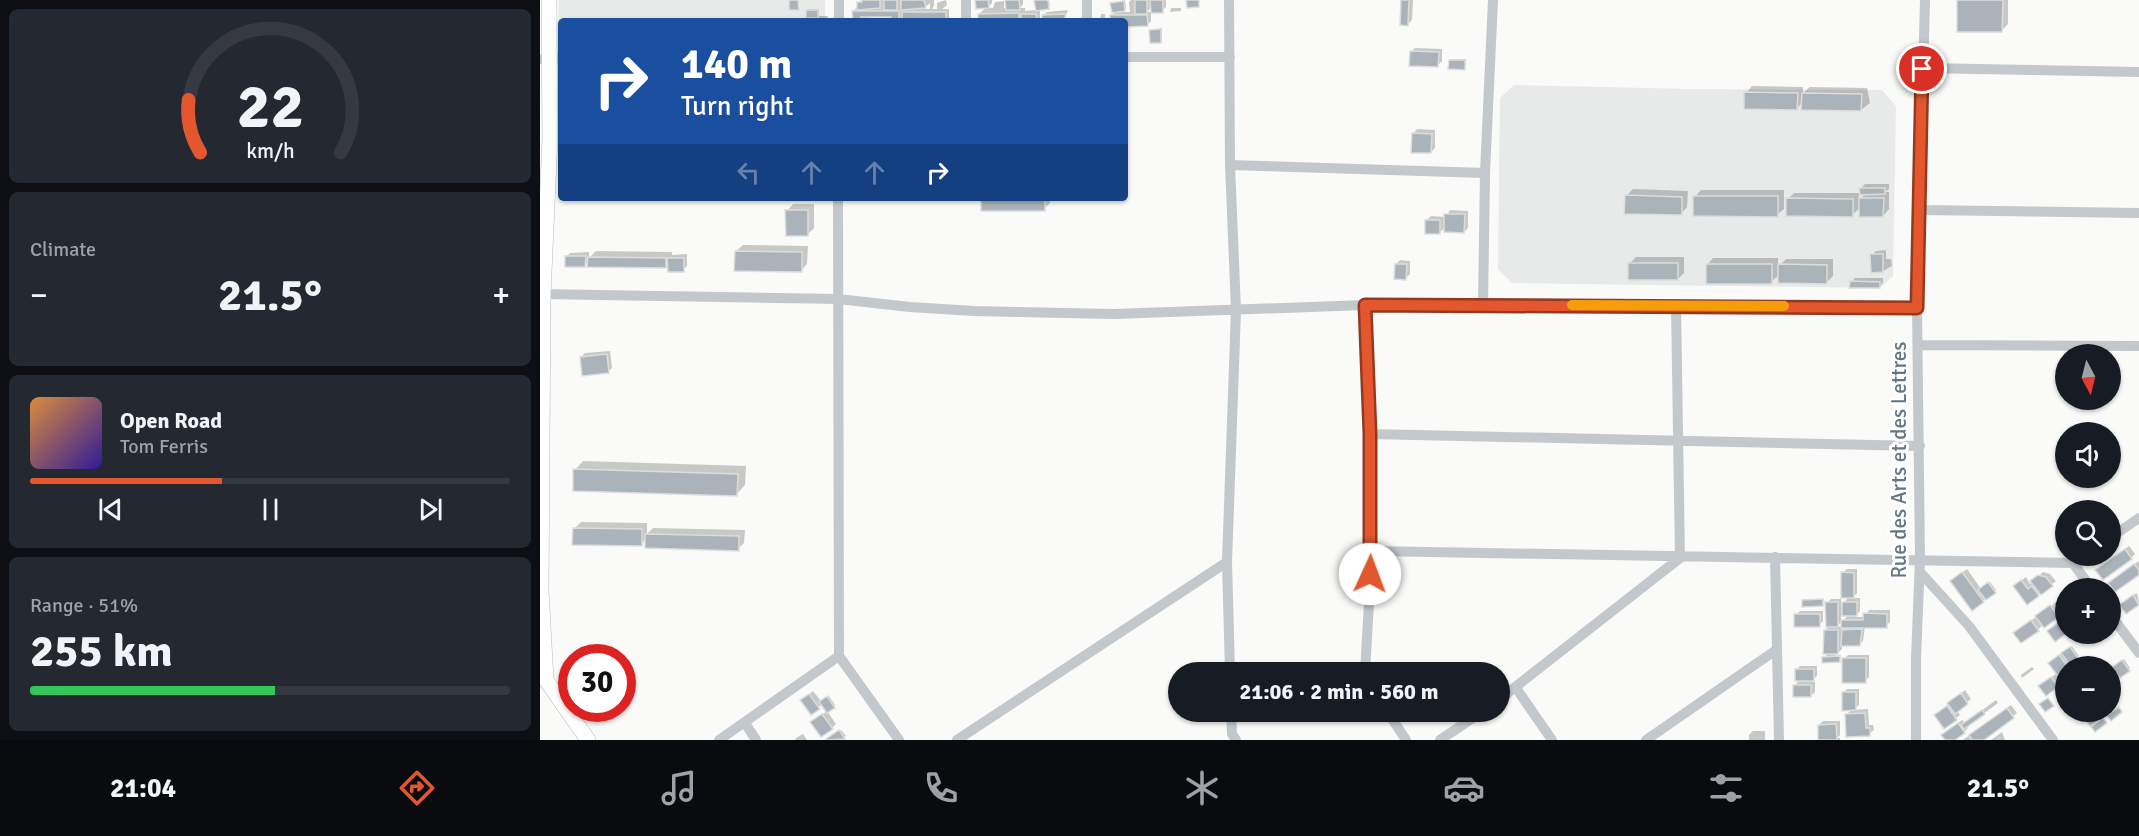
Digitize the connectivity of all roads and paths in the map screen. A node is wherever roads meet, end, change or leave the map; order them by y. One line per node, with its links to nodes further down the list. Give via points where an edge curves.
1 (549, 0): 13 (street)
2 (839, 0): 8 (street)
3 (966, 0): 9 (street)
4 (1087, 0): 10 (street)
5 (1229, 0): 12 (street)
6 (1493, 0): 17 (street)
7 (1925, 0): 14 (street, Rue des Arts et des Lettres)
8 (839, 18)
9 (966, 18)
10 (1087, 18)
11 (1128, 57): 12 (street)
12 (1230, 57): 16 (street)
13 (550, 59): 21 (street)
14 (1922, 69): 15 (street); 19 (street, Rue des Arts et des Lettres)
15 (2139, 72)
16 (1230, 165): 17 (street); 27 (street)
17 (1485, 173): 24 (street)
18 (838, 201): 22 (street)
19 (1920, 210): 20 (street); 26 (street, Rue des Arts et des Lettres)
20 (2139, 213)
21 (542, 294): 22 (street); 48 (street)
22 (838, 299): 27 (street, via 974,311 1114,314); 45 (street)
23 (1365, 305): 24 (street); 27 (street); 30 (street)
24 (1484, 305): 25 (street)
25 (1676, 305): 26 (street); 31 (street)
26 (1917, 308): 28 (street, Rue des Arts et des Lettres)
27 (1236, 310): 39 (street)
28 (1918, 345): 29 (street); 32 (street, Rue des Arts et des Lettres)
29 (2139, 346)
30 (1370, 434): 31 (street); 35 (street)
31 (1679, 439): 32 (street); 37 (street)
32 (1920, 446): 38 (street, Rue des Arts et des Lettres)
33 (2139, 518): 34 (street)
34 (2121, 530)
35 (1372, 551): 37 (street); 47 (street)
36 (1775, 557): 37 (street); 38 (street); 43 (street)
37 (1680, 558): 49 (street)
38 (1920, 559): 40 (street); 41 (street, Rue des Arts et des Lettres)
39 (1227, 562): 46 (street); 60 (street)
40 (2055, 563)
41 (1920, 572): 66 (street, Rue des Arts et des Lettres); 67 (street, via 1969,626)
42 (2121, 629): 44 (street)
43 (1776, 650): 64 (street); 65 (street)
44 (2139, 653)
45 (839, 656): 54 (street); 59 (street)
46 (1230, 662)
47 (1366, 662)
48 (543, 682): 56 (street)
49 (1516, 688): 50 (street); 63 (street)
50 (1510, 692)
51 (1231, 722): 55 (street)
52 (1394, 722): 61 (street)
53 (1467, 722): 62 (street)
54 (745, 723): 57 (street); 58 (street)
55 (1231, 738)
56 (588, 740)
57 (719, 740)
58 (756, 740)
59 (899, 740)
60 (957, 740)
61 (1406, 740)
62 (1440, 740)
63 (1552, 740)
64 (1646, 740)
65 (1779, 740)
66 (1916, 740)
67 (2053, 740)

